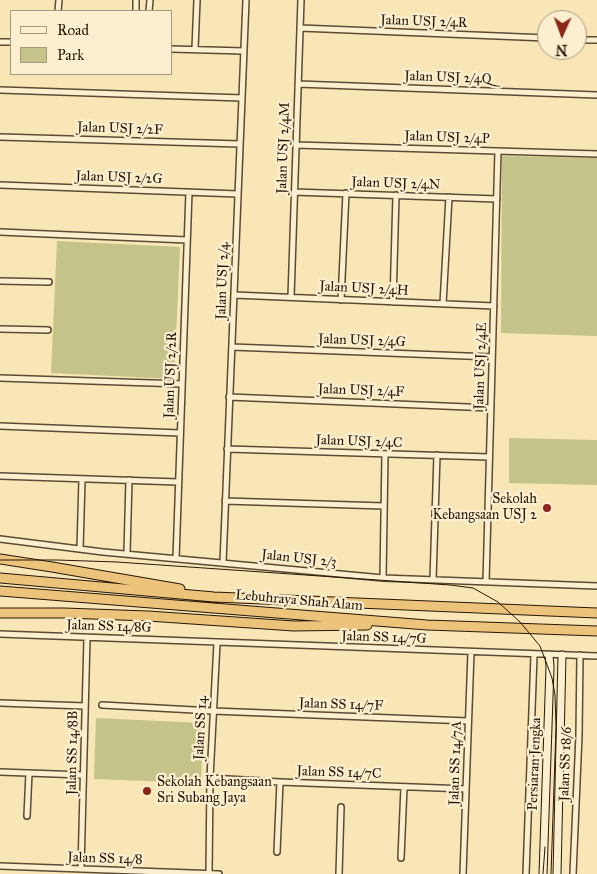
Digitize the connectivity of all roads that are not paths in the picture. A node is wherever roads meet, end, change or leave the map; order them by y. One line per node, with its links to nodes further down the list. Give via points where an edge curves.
1 (197, 0): 7 (street)
2 (246, 0): 8 (street, Jalan USJ 2/4)
3 (301, 0): 4 (street, Jalan USJ 2/4M)
4 (300, 28): 5 (street, Jalan USJ 2/4R); 9 (street, Jalan USJ 2/4M)
5 (537, 38)
6 (172, 48): 7 (street)
7 (195, 50): 8 (street)
8 (244, 51): 12 (street, Jalan USJ 2/4)
9 (298, 84): 11 (street, Jalan USJ 2/4Q); 15 (street, Jalan USJ 2/4M)
10 (0, 90): 12 (street)
11 (597, 95)
12 (242, 98): 14 (street, Jalan USJ 2/4)
13 (0, 137): 14 (street, Jalan USJ 2/2F)
14 (240, 144): 21 (street, Jalan USJ 2/4)
15 (296, 145): 16 (street, Jalan USJ 2/4P); 20 (street, Jalan USJ 2/4M)
16 (498, 151): 17 (street, Jalan USJ 2/4P); 25 (street, Jalan USJ 2/4E)
17 (597, 154)
18 (0, 185): 19 (street, Jalan USJ 2/2G)
19 (189, 192): 21 (street, Jalan USJ 2/2G); 27 (street, Jalan USJ 2/2R)
20 (294, 192): 22 (street, Jalan USJ 2/4N); 31 (street, Jalan USJ 2/4M)
21 (238, 194): 30 (street, Jalan USJ 2/4)
22 (346, 194): 23 (street, Jalan USJ 2/4N); 32 (street)
23 (396, 195): 24 (street, Jalan USJ 2/4N); 33 (street)
24 (448, 197): 25 (street, Jalan USJ 2/4N); 34 (street)
25 (496, 199): 35 (street, Jalan USJ 2/4E)
26 (0, 232): 27 (street)
27 (187, 240): 41 (street, Jalan USJ 2/2R)
28 (0, 281): 29 (street)
29 (49, 282)
30 (234, 295): 31 (street, Jalan USJ 2/4H); 38 (street, Jalan USJ 2/4)
31 (290, 297): 32 (street, Jalan USJ 2/4H)
32 (341, 300): 33 (street, Jalan USJ 2/4H)
33 (393, 302): 34 (street, Jalan USJ 2/4H)
34 (443, 304): 35 (street, Jalan USJ 2/4H)
35 (494, 306): 39 (street, Jalan USJ 2/4E)
36 (0, 329): 37 (street)
37 (48, 330)
38 (232, 347): 39 (street, Jalan USJ 2/4G); 42 (street, Jalan USJ 2/4)
39 (492, 356): 43 (street, Jalan USJ 2/4E)
40 (0, 378): 41 (street)
41 (182, 384): 45 (street, Jalan USJ 2/2R)
42 (230, 397): 43 (street, Jalan USJ 2/4F); 46 (street, Jalan USJ 2/4)
43 (491, 408): 49 (street, Jalan USJ 2/4E)
44 (0, 426): 45 (street)
45 (180, 433): 53 (street, Jalan USJ 2/2R)
46 (227, 449): 47 (street, Jalan USJ 2/4C); 54 (street, Jalan USJ 2/4)
47 (385, 454): 48 (street, Jalan USJ 2/4C); 55 (street)
48 (437, 455): 49 (street, Jalan USJ 2/4C); 64 (street)
49 (489, 457): 65 (street, Jalan USJ 2/4E)
50 (0, 476): 51 (street)
51 (82, 479): 52 (street); 57 (street)
52 (129, 480): 53 (street); 58 (street)
53 (178, 482): 59 (street, Jalan USJ 2/2R)
54 (225, 501): 55 (street); 61 (street, Jalan USJ 2/4)
55 (384, 506): 63 (street)
56 (0, 539): 57 (street, Jalan USJ 2/3)
57 (80, 549): 58 (street, Jalan USJ 2/3)
58 (127, 553): 59 (street, Jalan USJ 2/3)
59 (176, 558): 61 (street, Jalan USJ 2/3)
60 (0, 559): 68 (highway)
61 (223, 563): 63 (street, Jalan USJ 2/3)
62 (0, 578): 68 (highway, Lebuhraya Shah Alam)
63 (383, 578): 64 (street, Jalan USJ 2/3)
64 (433, 580): 65 (street, Jalan USJ 2/3)
65 (486, 582): 66 (street, Jalan USJ 2/3)
66 (597, 586)
67 (0, 591): 71 (highway, Lebuhraya Shah Alam)
68 (214, 597): 69 (highway, Lebuhraya Shah Alam)
69 (597, 613)
70 (0, 614): 71 (highway, via 148,616 294,626)
71 (427, 625): 72 (highway, Lebuhraya Shah Alam)
72 (597, 631)
73 (0, 634): 74 (street, Jalan SS 14/8G)
74 (87, 638): 75 (street, Jalan SS 14/8G); 86 (street, Jalan SS 14/8B)
75 (217, 642): 76 (street, Jalan SS 14/7G); 87 (street, Jalan SS 14)
76 (471, 652): 77 (street, Jalan SS 14/7G); 88 (street, Jalan SS 14/7A)
77 (534, 655): 78 (street, Jalan SS 14/7G); 106 (street)
78 (549, 655): 79 (street); 82 (main road, Persiaran Jengka)
79 (562, 655): 80 (street); 83 (main road, Persiaran Jengka)
80 (580, 655): 81 (street); 109 (street, Jalan SS 18/6)
81 (597, 656)
82 (550, 667): 83 (main road, via 556,663); 107 (main road, Persiaran Jengka)
83 (561, 668): 108 (main road, Persiaran Jengka)
84 (0, 703): 86 (street)
85 (102, 705): 87 (street, Jalan SS 14/7F)
86 (85, 706): 91 (street, Jalan SS 14/8B)
87 (213, 711): 88 (street, Jalan SS 14/7F); 92 (street, Jalan SS 14)
88 (468, 720): 95 (street, Jalan SS 14/7A)
89 (0, 772): 90 (street)
90 (29, 773): 91 (street); 97 (street)
91 (83, 775): 101 (street, Jalan SS 14/8B)
92 (210, 778): 93 (street, Jalan SS 14/7C); 102 (street, Jalan SS 14)
93 (280, 782): 94 (street, Jalan SS 14/7C); 98 (street)
94 (404, 787): 95 (street, Jalan SS 14/7C); 99 (street)
95 (466, 789): 105 (street, Jalan SS 14/7A)
96 (341, 807): 104 (street)
97 (27, 816)
98 (277, 852)
99 (401, 858)
100 (0, 866): 101 (street, Jalan SS 14/8)
101 (81, 869): 102 (street, Jalan SS 14/8)
102 (209, 874): 103 (street, Jalan SS 14/8)
103 (219, 874)
104 (339, 874)
105 (463, 874)
106 (526, 874)
107 (543, 874)
108 (557, 874)
109 (573, 874)

